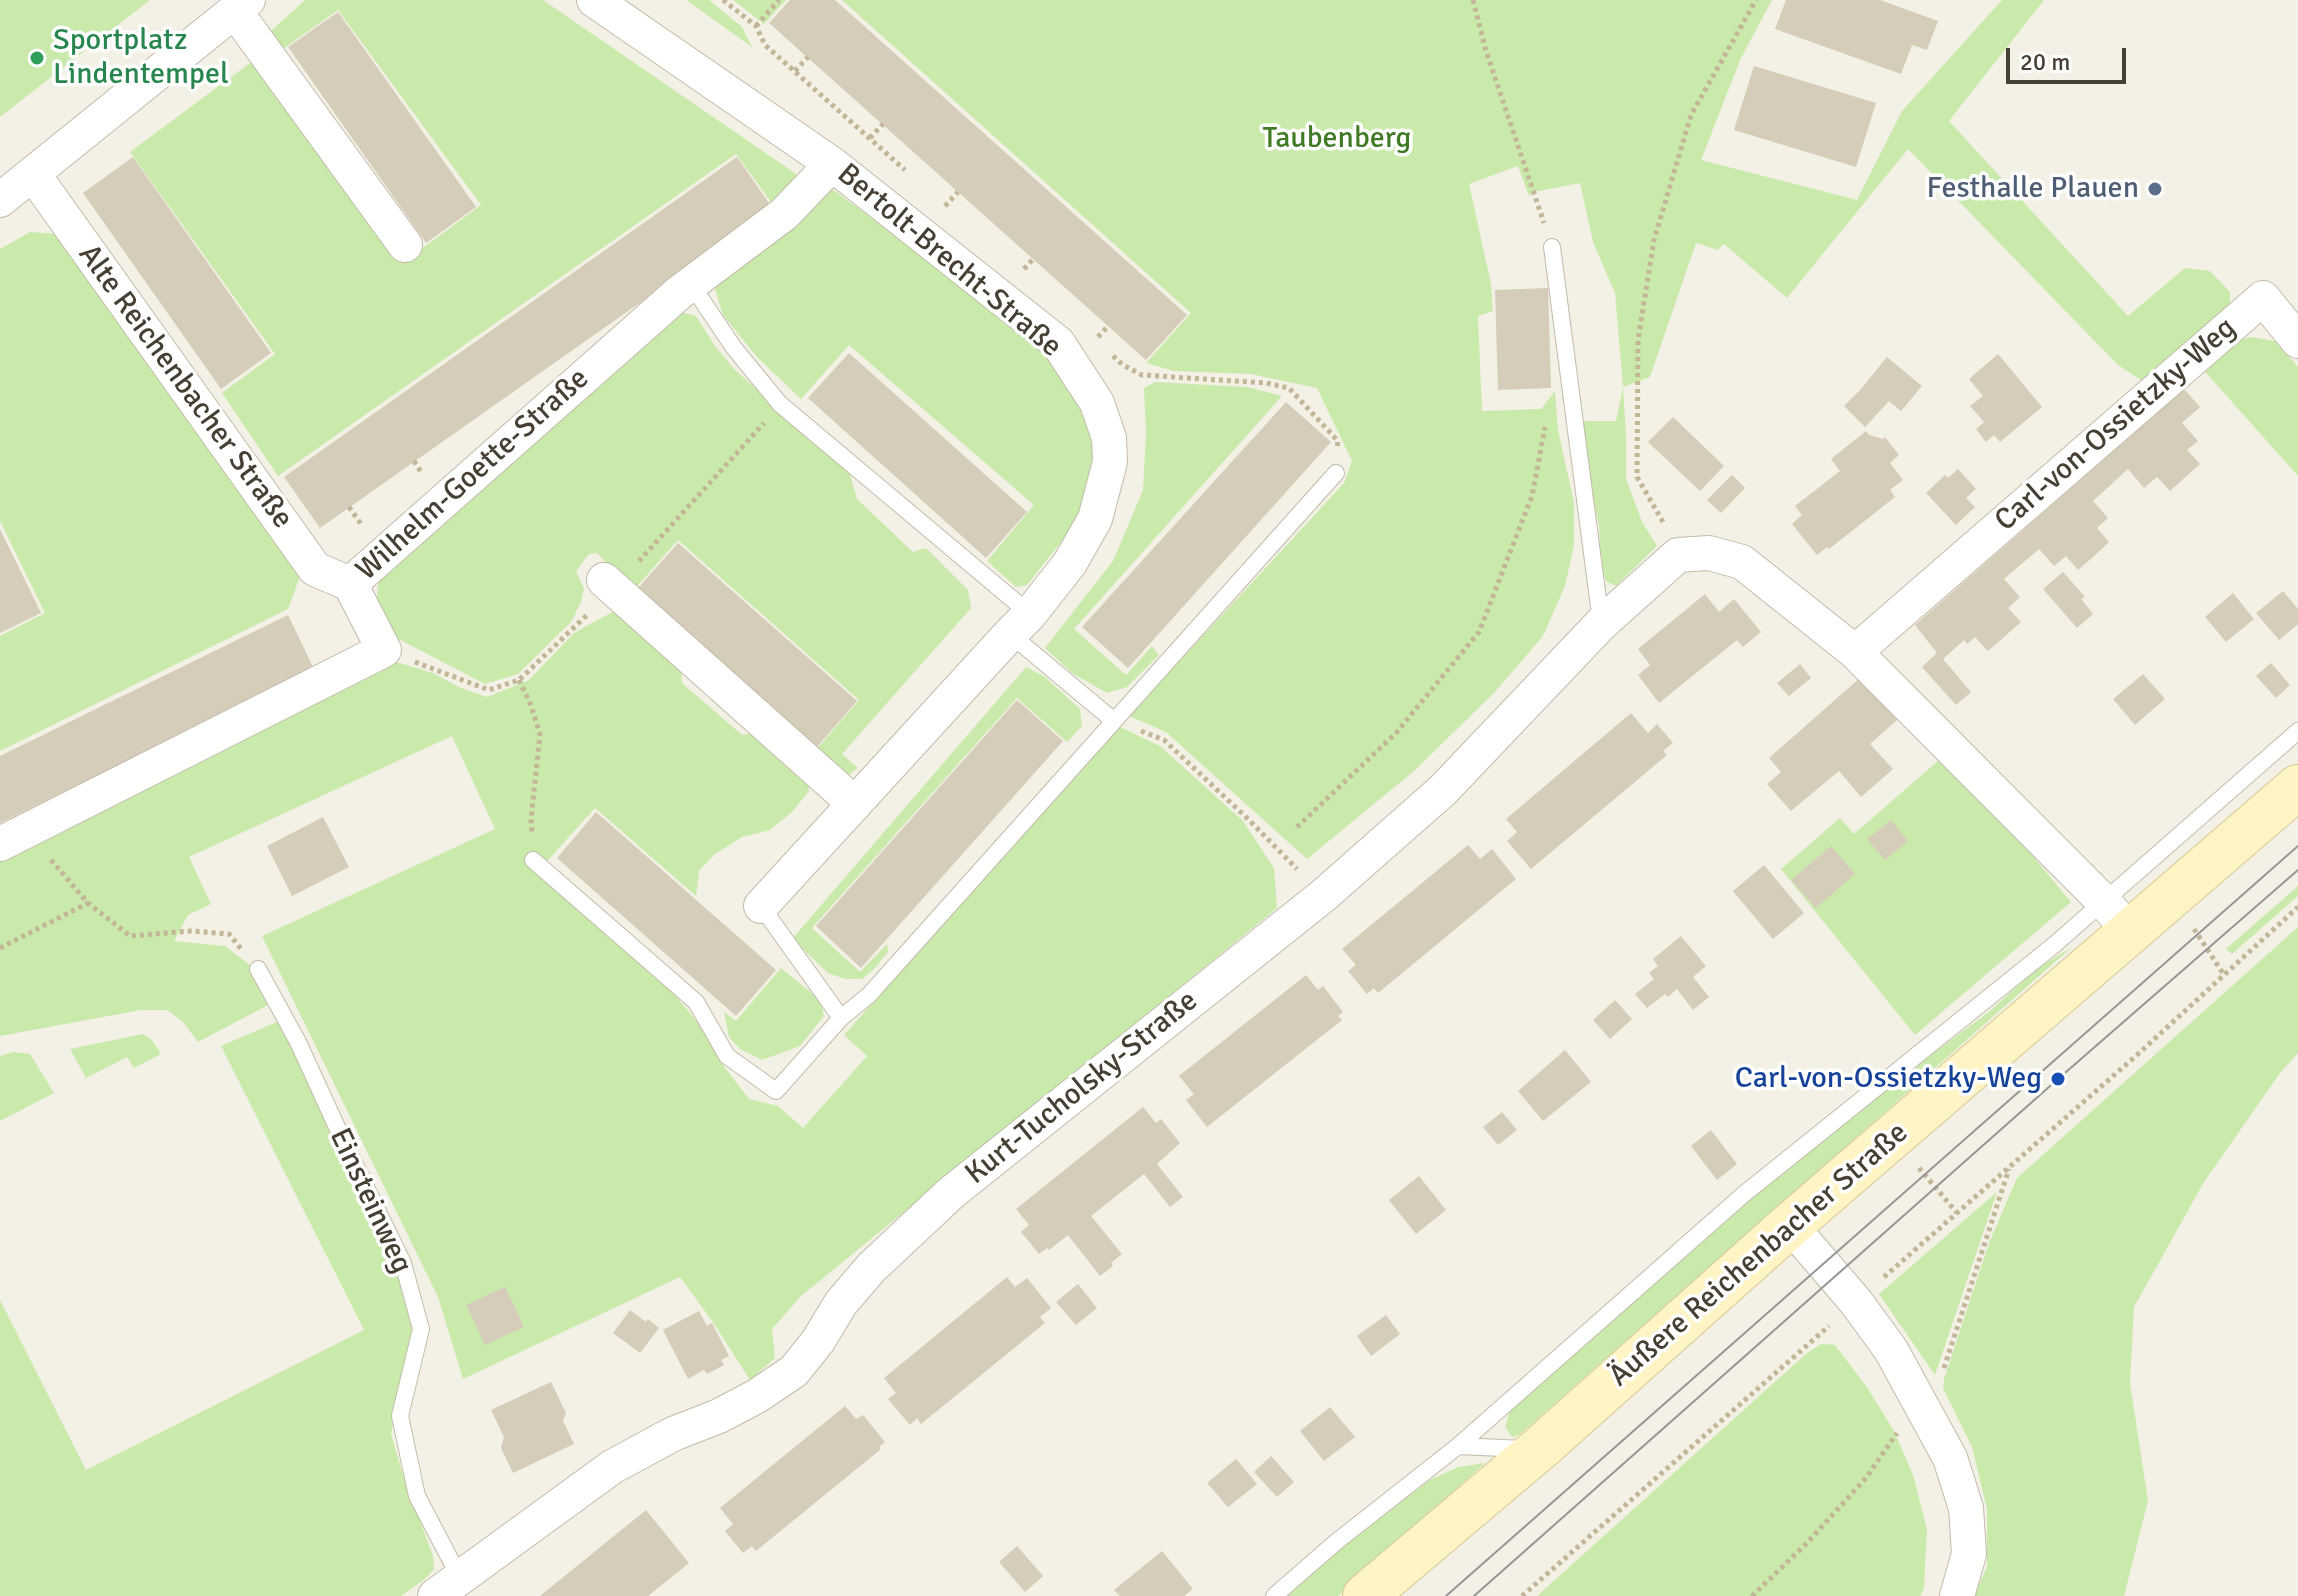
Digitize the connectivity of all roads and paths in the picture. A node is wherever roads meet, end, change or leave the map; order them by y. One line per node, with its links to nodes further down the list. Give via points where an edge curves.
1 (594, 0): 12 (street, Bertolt-Brecht-Straße)
2 (723, 0): 7 (path)
3 (779, 0): 7 (path)
4 (1473, 0): 21 (path)
5 (1756, 0): 29 (path, via 1691,115 1654,240 1638,340 1637,477 1665,526)
6 (242, 5): 13 (street); 20 (street)
7 (756, 26): 9 (path, via 765,45)
8 (808, 57): 9 (path)
9 (795, 71): 11 (path)
10 (883, 124): 11 (path)
11 (870, 138): 14 (path)
12 (832, 164): 24 (street, Wilhelm-Goette-Straße, via 784,214); 32 (street, Bertolt-Brecht-Straße, via 1058,343 1097,403 1109,438 1110,462 1095,519 1070,563)
13 (33, 174): 17 (street); 31 (street, Alte Reichenbacher Straße, via 315,569)
14 (913, 177)
15 (958, 192): 18 (path)
16 (934, 196): 18 (path)
17 (0, 200)
18 (945, 206): 19 (path)
19 (956, 215)
20 (405, 245)
21 (1552, 247): 27 (lane)
22 (1033, 259): 23 (path)
23 (1020, 273)
24 (691, 284): 31 (street, Wilhelm-Goette-Straße); 32 (lane, via 780,404)
25 (1108, 326): 28 (path, via 1095,340 1142,375 1289,388 1338,441)
26 (2298, 341): 34 (street, Carl-von-Ossietzky-Weg, via 2263,298)
27 (1571, 393): 33 (lane); 40 (path, via 1547,412 1532,496 1479,632 1396,733)
28 (1336, 473): 36 (lane)
29 (1694, 554): 33 (street, Kurt-Tucholsky-Straße); 34 (street, via 1742,562)
30 (604, 580): 39 (street)
31 (350, 584): 41 (street, Wilhelm-Goette-Straße, via 384,650)
32 (1020, 624): 36 (lane); 39 (street, Bertolt-Brecht-Straße)
33 (1601, 624): 43 (street, Kurt-Tucholsky-Straße, via 1443,790)
34 (1855, 652): 48 (street)
35 (519, 680): 42 (path, via 540,734 531,819)
36 (1114, 721): 43 (path, via 1164,740); 52 (lane, via 869,995)
37 (2298, 731): 38 (lane)
38 (2268, 791): 44 (street, Äußere Reichenbacher Straße); 48 (lane)
39 (855, 804): 46 (street, Bertolt-Brecht-Straße)
40 (1297, 827)
41 (8, 839): 45 (path, via 55,863)
42 (533, 860): 52 (lane, via 696,1002 727,1056 776,1091)
43 (1324, 895): 61 (street, Kurt-Tucholsky-Straße, via 951,1193 871,1268 794,1371 757,1396 612,1467)
44 (2169, 899): 48 (street, Äußere Reichenbacher Straße); 51 (path)
45 (88, 903): 49 (path); 50 (path, via 130,936 229,934)
46 (761, 906): 52 (lane, Bertolt-Brecht-Straße)
47 (2298, 907): 51 (path)
48 (2117, 918): 53 (street, Äußere Reichenbacher Straße); 59 (lane, via 1744,1194)
49 (0, 948)
50 (258, 969): 61 (lane, Einsteinweg, via 403,1263 421,1329 400,1416 417,1496)
51 (2224, 975): 54 (path)
52 (841, 1018)
53 (1892, 1139): 55 (path); 56 (street, Äußere Reichenbacher Straße)
54 (2010, 1167): 55 (path); 58 (path, via 1938,1384)
55 (1957, 1213): 57 (path)
56 (1790, 1225): 57 (street); 60 (street, Äußere Reichenbacher Straße)
57 (1856, 1302): 58 (street); 64 (path)
58 (1919, 1398): 65 (path, via 1866,1478); 66 (street, via 1950,1458 1966,1508 1969,1554)
59 (1458, 1446): 60 (lane); 62 (lane)
60 (1539, 1449): 63 (street, Äußere Reichenbacher Straße)
61 (447, 1587)
62 (1274, 1596)
63 (1365, 1596)
64 (1522, 1596)
65 (1752, 1596)
66 (1957, 1596)

